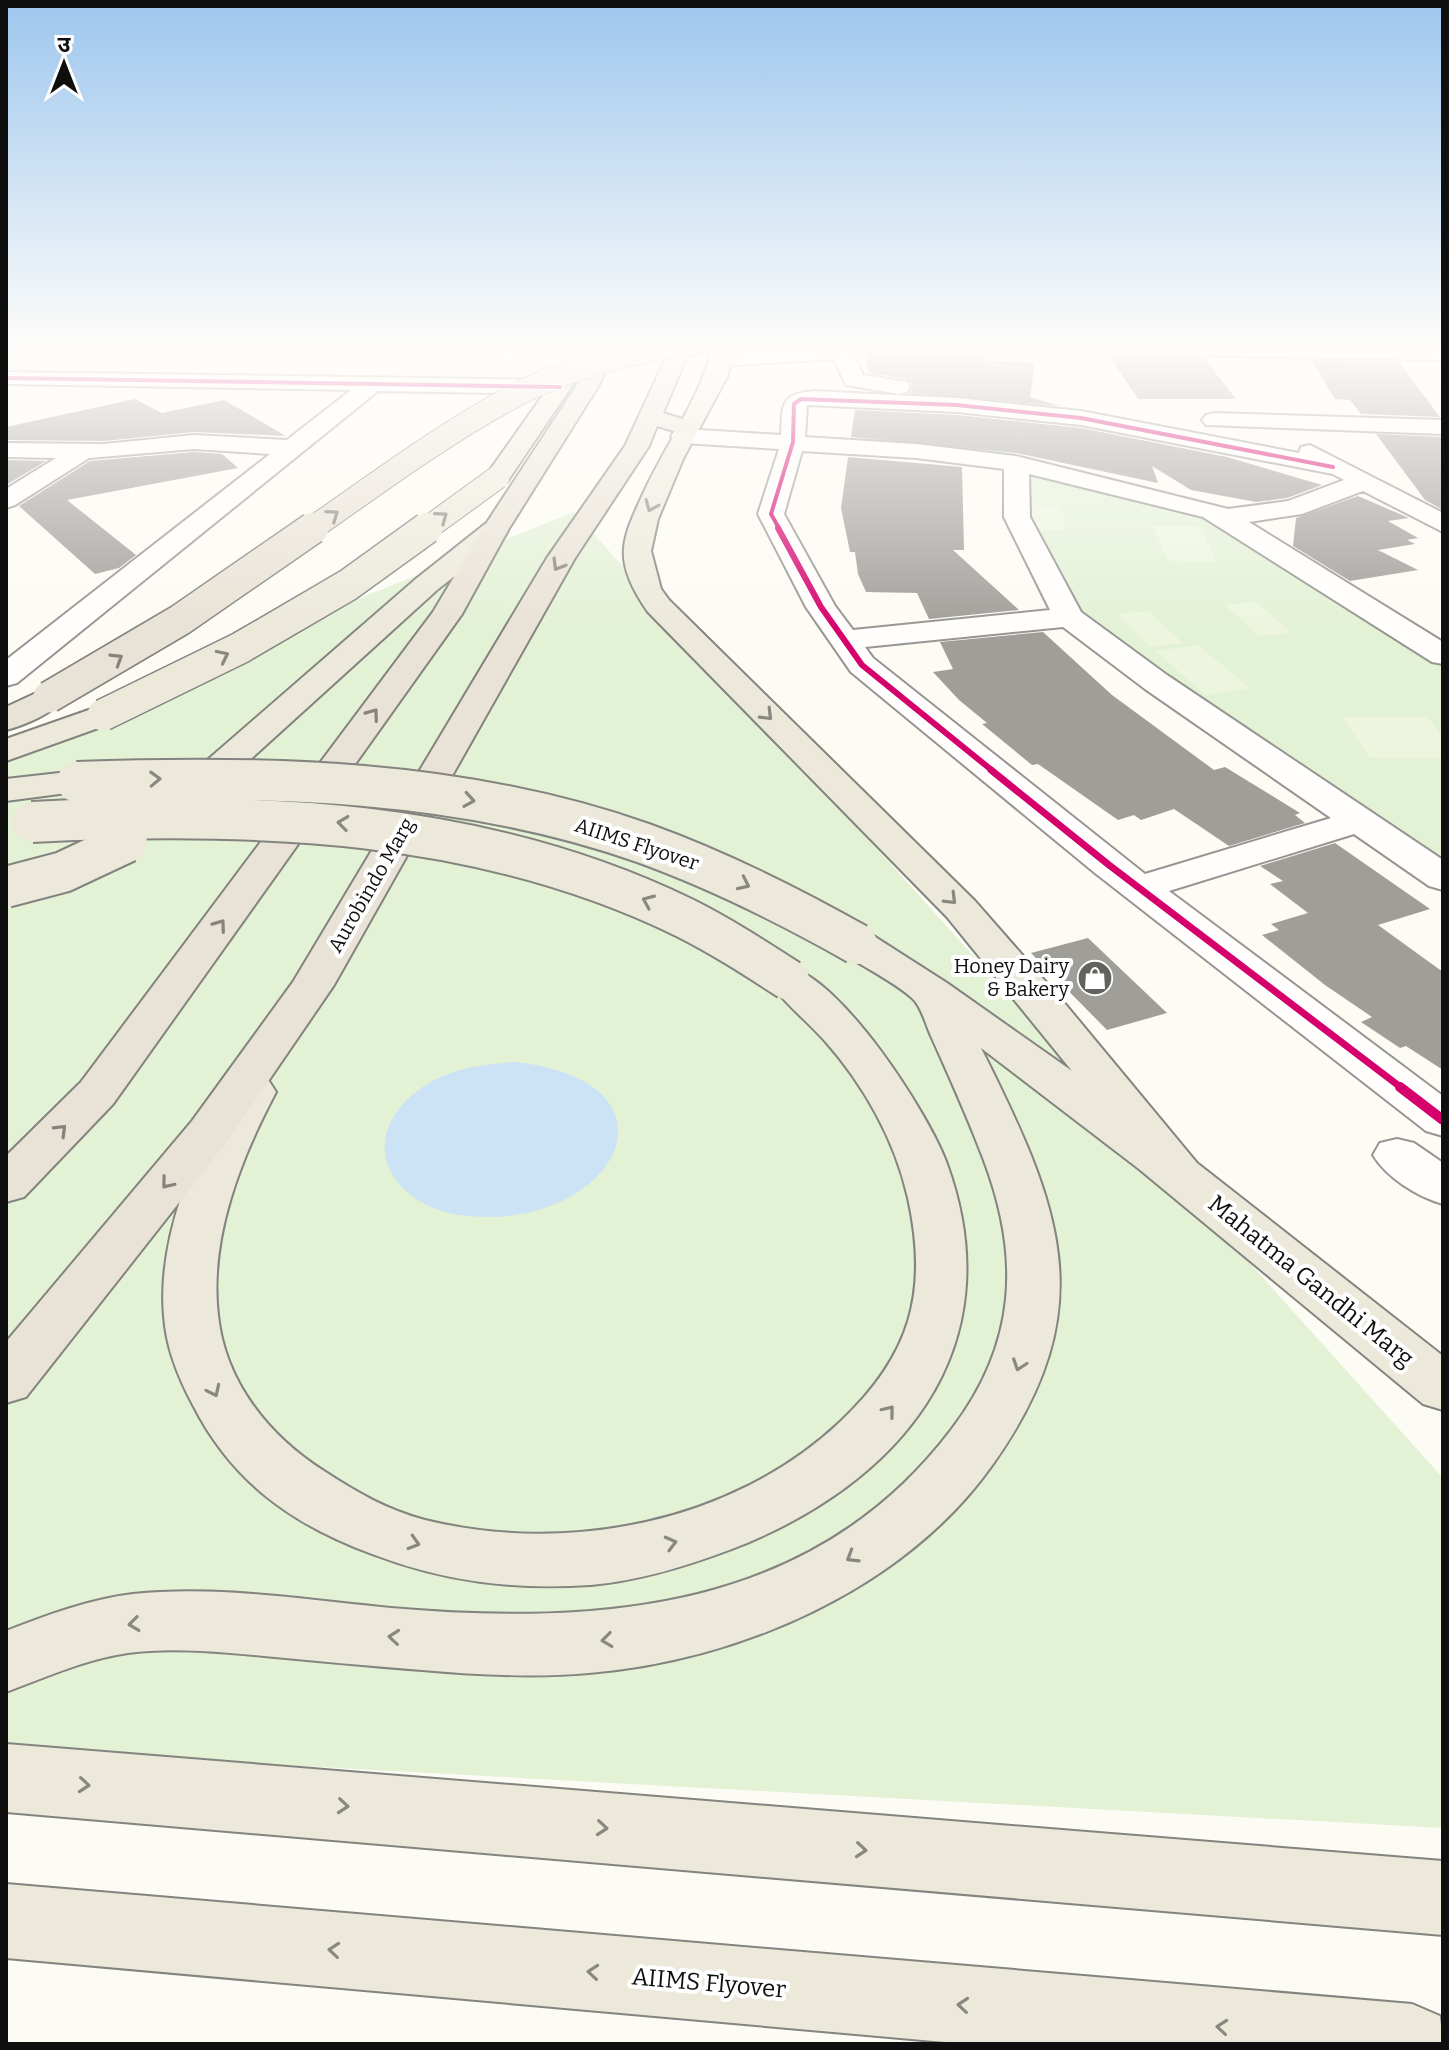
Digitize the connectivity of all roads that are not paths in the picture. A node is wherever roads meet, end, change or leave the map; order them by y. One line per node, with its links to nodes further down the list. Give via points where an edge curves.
1 (62, 440): 15 (street)
2 (304, 440): 14 (street)
3 (443, 440): 30 (highway, one-way to 3, bridge, via 180,620)
4 (524, 440): 31 (main road, one-way to 4, bridge, via 103,715 240,648 348,585 498,477)
5 (553, 440): 23 (highway)
6 (639, 440): 38 (highway, Aurobindo Marg, one-way to 38, via 561,558)
7 (681, 440): 42 (main road, one-way to 42, via 645,519 637,551 647,589 658,606 961,909)
8 (792, 440): 24 (street, via 771,514)
9 (816, 440): 17 (street)
10 (1192, 440): 18 (street)
11 (1288, 440): 13 (street)
12 (1443, 440): 13 (street)
13 (1299, 445): 18 (street)
14 (294, 448): 16 (street, via 194,442); 29 (street)
15 (13, 451): 16 (street)
16 (83, 451): 20 (street)
17 (1016, 463): 22 (street, via 1212,511); 26 (street, via 1017,517)
18 (1333, 467): 19 (street)
19 (1363, 482): 21 (street); 22 (street, via 1293,508)
20 (6, 500)
21 (1437, 517)
22 (1222, 518): 28 (street)
23 (495, 530): 36 (main road, bridge, via 427,584 202,787 127,842 75,867); 43 (highway, one-way to 23, via 97,1093 447,614)
24 (788, 545): 25 (street, via 766,546); 27 (street)
25 (774, 574)
26 (1069, 617): 27 (street); 33 (street)
27 (843, 640): 37 (street, via 862,665)
28 (1443, 655)
29 (6, 676)
30 (6, 720)
31 (6, 751)
32 (6, 790): 39 (main road, AIIMS Flyover, one-way to 39, bridge, via 163,778 317,781 490,803 627,839 716,871 857,944)
33 (1359, 821): 35 (street); 37 (street)
34 (19, 823): 38 (main road, one-way to 34, bridge, via 213,1169 199,1217 190,1316 212,1390 231,1424 292,1485 331,1511 426,1547 538,1561 594,1558 650,1549 755,1514 841,1461 902,1395 922,1361 943,1290 938,1222 922,1162 898,1109 867,1060 789,980 670,910 607,883 474,844 405,830 262,816 187,814)
35 (1443, 878)
36 (6, 887)
37 (1139, 888): 40 (street)
38 (313, 985): 45 (highway, Aurobindo Marg, one-way to 45, via 209,1132)
39 (932, 992): 42 (main road, AIIMS Flyover); 47 (main road, one-way to 47, via 1014,1169 1031,1227 1035,1289 1030,1329 999,1412 938,1490 897,1526 849,1560 794,1588 672,1630 606,1641 471,1644 196,1622 135,1623)
40 (1443, 1120)
41 (1397, 1155): 44 (street)
42 (1179, 1175): 46 (main road, Mahatma Gandhi Marg)
43 (6, 1185)
44 (1443, 1187)
45 (6, 1381)
46 (1443, 1388)
47 (6, 1662)
48 (6, 1778): 49 (main road, one-way to 49)
49 (1443, 1898)
50 (6, 1921): 51 (main road, AIIMS Flyover, one-way to 50)
51 (1412, 2044)

